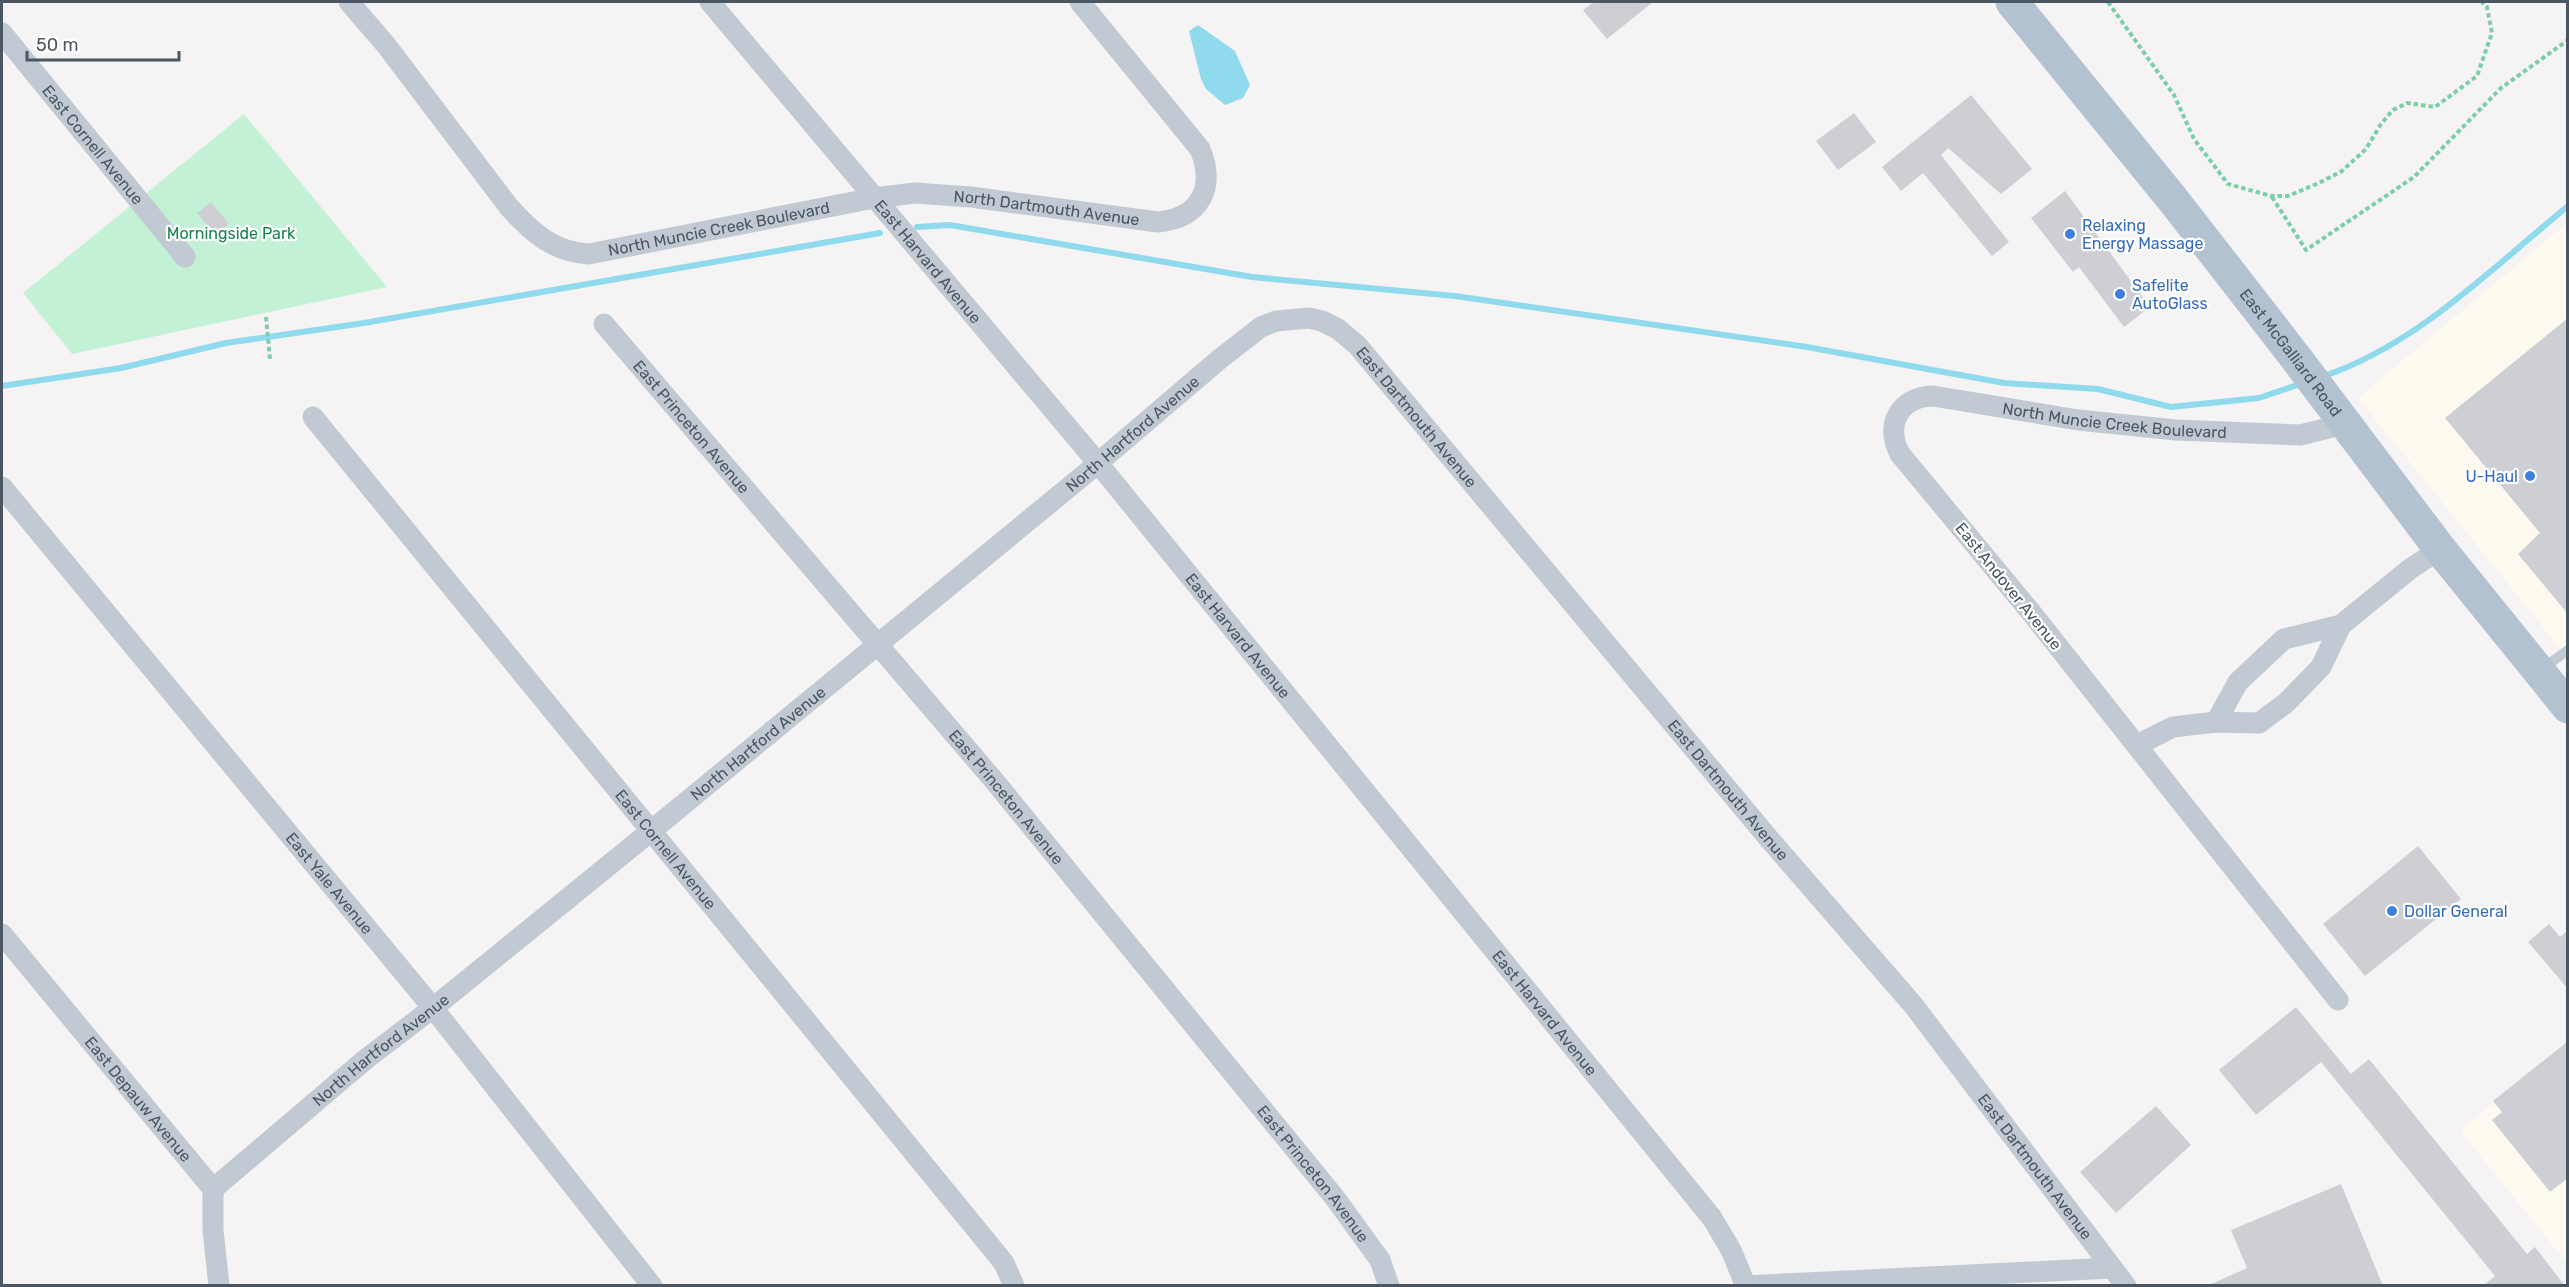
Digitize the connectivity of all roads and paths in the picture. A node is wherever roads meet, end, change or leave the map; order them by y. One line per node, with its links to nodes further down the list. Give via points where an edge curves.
1 (349, 2): 10 (street, North Muncie Creek Boulevard, via 510,207 541,239 564,251 589,254)
2 (710, 2): 10 (street, East Harvard Avenue)
3 (1080, 2): 10 (street, North Dartmouth Avenue, via 1195,142 1206,164 1205,190 1200,202 1186,215 1158,222 971,197 915,193)
4 (2012, 2): 16 (main road, East McGalliard Road, via 2174,201)
5 (2108, 2): 9 (path, via 2175,95 2194,139 2228,184)
6 (2482, 2): 9 (path, via 2487,7 2492,33 2477,76 2435,107 2407,103 2393,110 2366,149 2342,171 2288,196)
7 (2, 33): 11 (street, East Cornell Avenue)
8 (2568, 40): 9 (path, via 2501,88 2414,177 2306,250)
9 (2271, 196)
10 (874, 198): 19 (street, East Harvard Avenue)
11 (186, 257)
12 (266, 316): 15 (path)
13 (1309, 318): 19 (street, North Hartford Avenue, via 1276,321 1261,327); 34 (street, East Dartmouth Avenue, via 1338,329 1357,345 1747,813 1914,1006)
14 (604, 324): 23 (street, East Princeton Avenue)
15 (270, 359)
16 (2338, 414): 18 (street, North Muncie Creek Boulevard, via 2300,435 2176,430 2078,420 1933,396 1912,399); 21 (main road, East McGalliard Road)
17 (313, 417): 29 (street, East Cornell Avenue)
18 (1896, 420): 28 (street, East Andover Avenue, via 1893,434 1900,454)
19 (1097, 462): 23 (street, North Hartford Avenue); 39 (street, East Harvard Avenue, via 1712,1218)
20 (2, 487): 32 (street, East Yale Avenue)
21 (2440, 549): 22 (street); 25 (main road, East McGalliard Road)
22 (2341, 625): 27 (street, via 2283,639 2238,682); 27 (street, via 2321,667 2286,704 2259,723)
23 (879, 643): 29 (street, North Hartford Avenue); 38 (street, East Princeton Avenue, via 1335,1198 1380,1260)
24 (2568, 650): 25 (lane)
25 (2539, 672): 26 (main road, East McGalliard Road)
26 (2568, 707)
27 (2217, 722): 28 (street, via 2173,726)
28 (2139, 747): 31 (street, East Andover Avenue)
29 (651, 831): 32 (street, North Hartford Avenue); 37 (street, East Cornell Avenue, via 1004,1263)
30 (2, 934): 33 (street, East Depauw Avenue)
31 (2338, 1000)
32 (433, 1008): 33 (street, North Hartford Avenue, via 366,1059); 36 (street, East Yale Avenue)
33 (213, 1189): 35 (street)
34 (2112, 1268): 39 (street); 40 (street, East Dartmouth Avenue)
35 (219, 1286)
36 (652, 1286)
37 (1014, 1286)
38 (1389, 1286)
39 (1746, 1286)
40 (2126, 1286)

